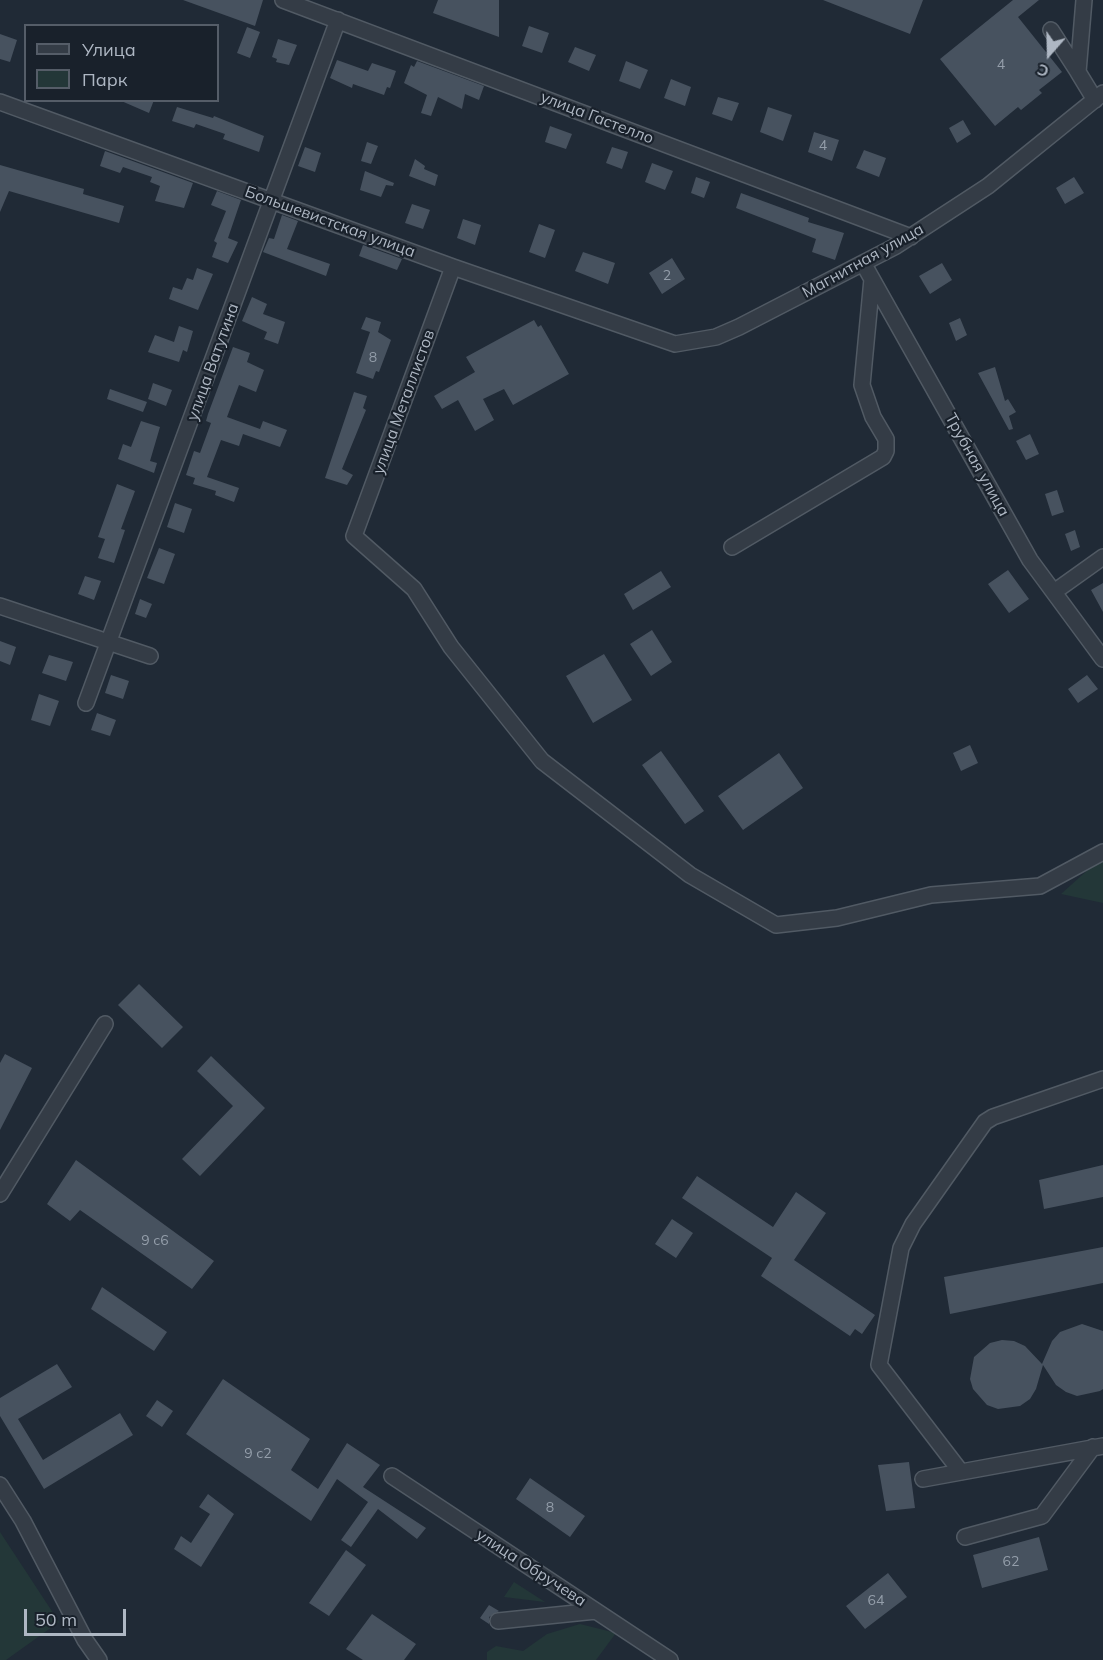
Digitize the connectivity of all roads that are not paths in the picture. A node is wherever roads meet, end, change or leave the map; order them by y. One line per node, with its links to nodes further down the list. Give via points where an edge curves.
1 (283, 0): 3 (street, улица Гастелло)
2 (1084, 0): 5 (street)
3 (338, 20): 8 (street, улица Ватутина); 9 (street, улица Гастелло)
4 (1051, 30): 5 (street)
5 (1078, 72): 6 (street)
6 (1099, 96): 9 (street, Магнитная улица, via 988,186)
7 (0, 102): 8 (street, Большевистская улица)
8 (272, 201): 11 (street, Большевистская улица); 18 (street, улица Ватутина)
9 (911, 237): 10 (street, Магнитная улица)
10 (863, 263): 12 (street, Трубная улица); 13 (street, Магнитная улица, via 716,337 675,344)
11 (453, 267): 13 (street, Большевистская улица); 22 (street, улица Металлистов, via 354,536 414,589 452,647 542,761 690,874 776,925 837,918 932,895 1040,886)
12 (872, 279): 14 (street, via 862,385 886,439 886,451 879,461); 16 (street, Трубная улица, via 1030,560)
13 (661, 340)
14 (732, 547)
15 (1103, 557): 16 (street)
16 (1054, 592): 20 (street, Трубная улица)
17 (0, 606): 18 (street)
18 (109, 641): 19 (street); 21 (street, улица Ватутина)
19 (150, 656)
20 (1103, 659)
21 (86, 703)
22 (1103, 852)
23 (105, 1024): 25 (street)
24 (1103, 1079): 27 (street, via 985,1122 913,1224 901,1248 879,1365)
25 (0, 1194)
26 (1098, 1447): 27 (street); 31 (street, via 1042,1516)
27 (961, 1472): 29 (street)
28 (392, 1476): 32 (street, улица Обручева)
29 (923, 1479)
30 (0, 1485): 34 (street)
31 (965, 1537)
32 (596, 1611): 33 (street); 35 (street, улица Обручева)
33 (498, 1621)
34 (99, 1660)
35 (670, 1660)

